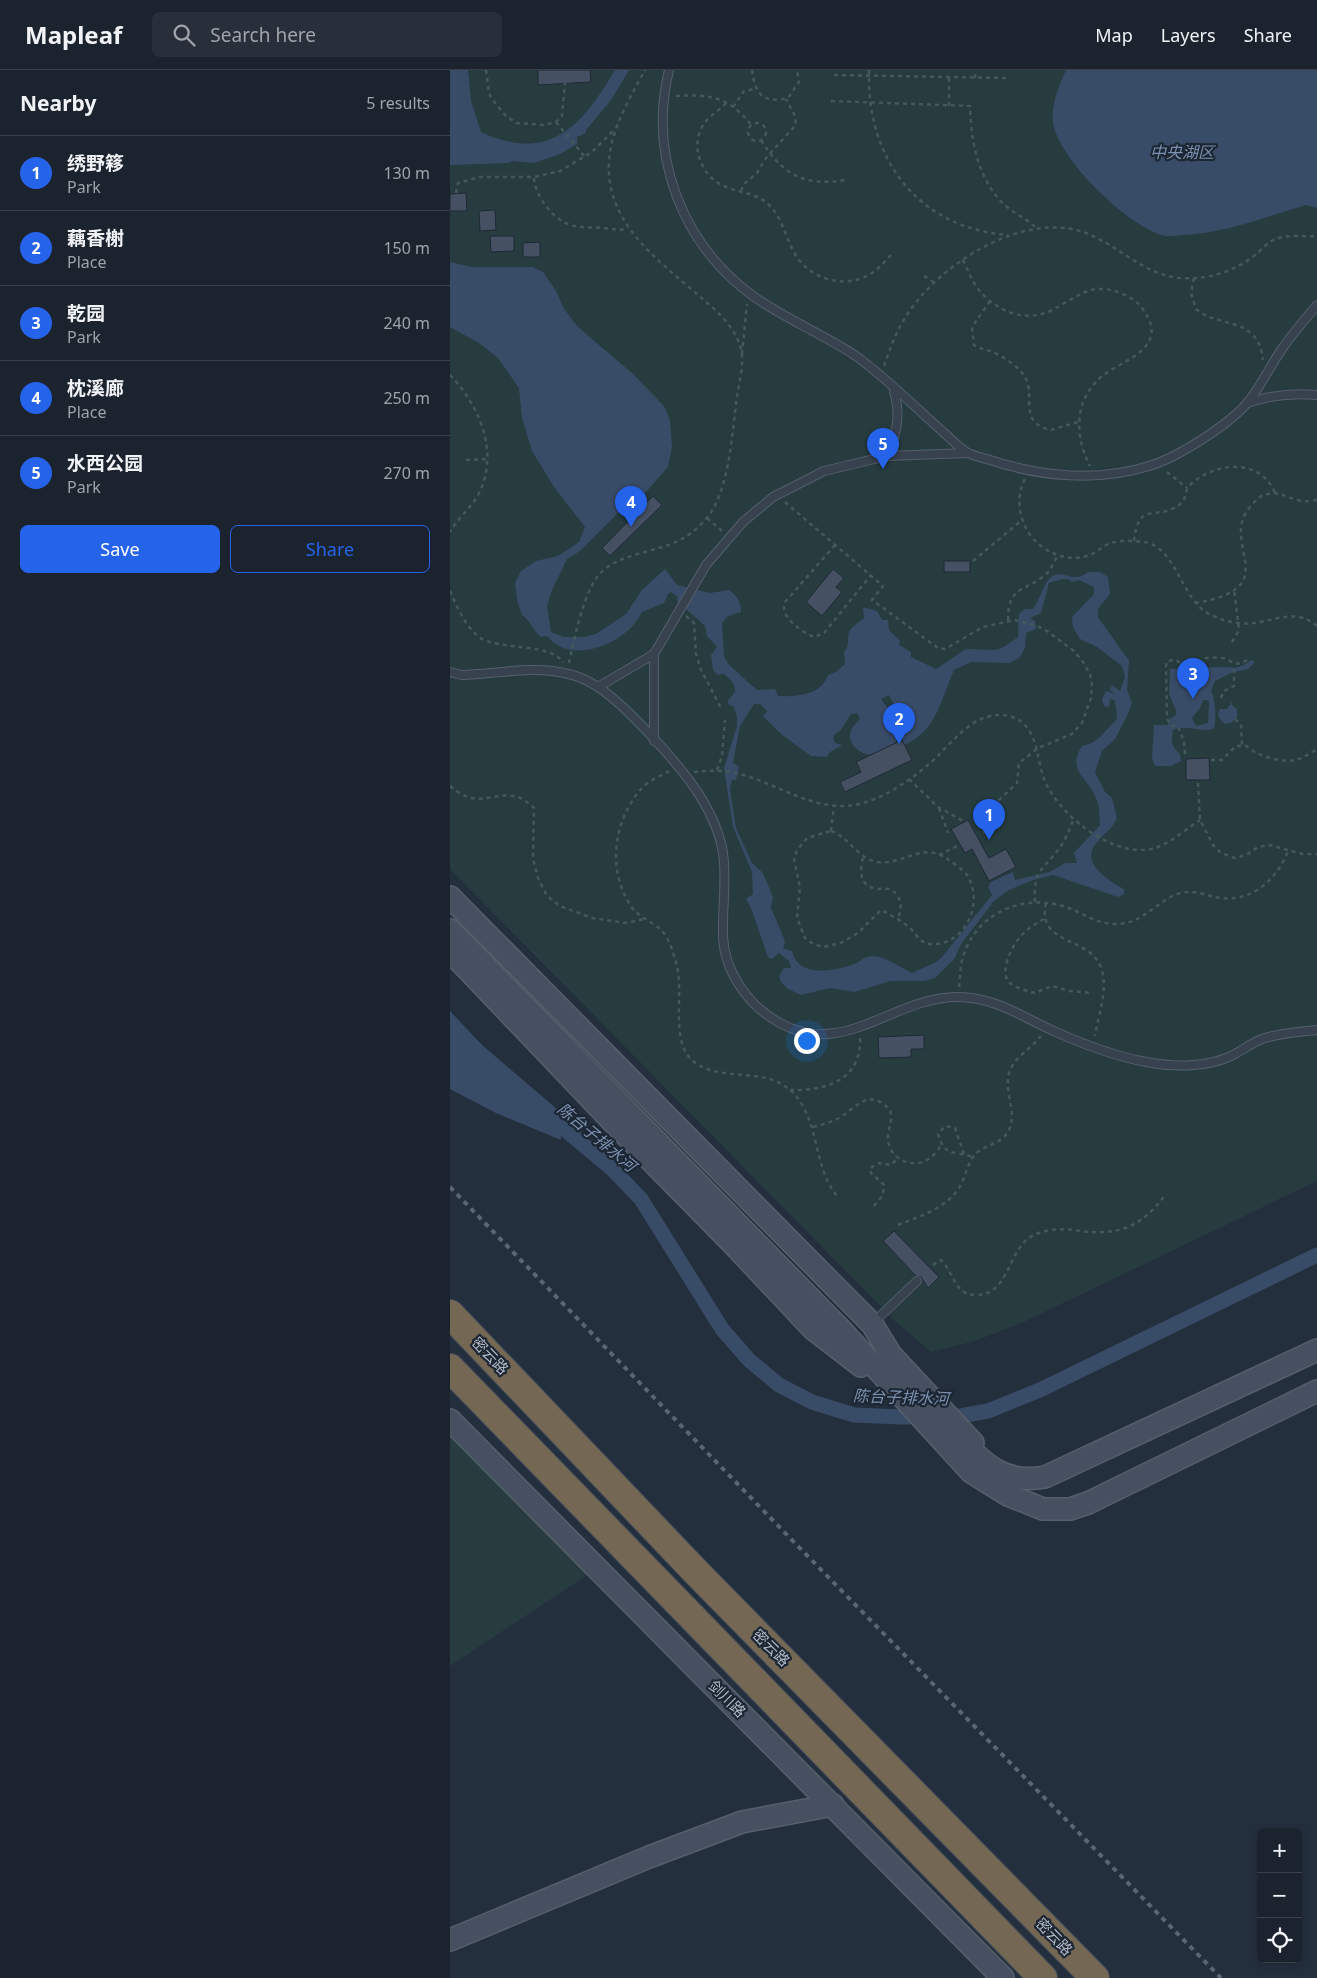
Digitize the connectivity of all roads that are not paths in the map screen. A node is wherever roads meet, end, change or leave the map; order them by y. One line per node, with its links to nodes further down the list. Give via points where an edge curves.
1 (669, 70): 3 (lane, via 663,95 664,158 679,205 712,257 748,292 858,358)
2 (1317, 305): 5 (lane, via 1283,348)
3 (894, 390): 6 (lane); 7 (lane, via 899,419)
4 (1317, 395): 5 (lane, via 1272,396)
5 (1247, 403): 6 (lane, via 1198,441 1160,462 1132,471 1095,476 1030,470)
6 (968, 453): 7 (lane)
7 (887, 456): 8 (lane, via 824,471 777,495 756,510 706,565)
8 (654, 654): 10 (lane); 11 (lane)
9 (450, 672): 10 (lane, via 552,670)
10 (598, 687): 11 (lane)
11 (654, 741): 16 (lane, via 700,796 720,836 726,872 723,939 729,963 743,990 777,1022 807,1034 848,1032 913,1005 959,997 992,1002 1121,1057 1149,1062 1206,1064 1234,1055 1262,1039)
12 (450, 897): 19 (street)
13 (450, 921): 22 (street, via 756,1233)
14 (450, 930): 22 (street, via 844,1333)
15 (450, 951): 22 (street, via 813,1329 865,1368)
16 (1317, 1030)
17 (917, 1281): 19 (lane)
18 (450, 1314): 30 (highway, 密云路, via 696,1572)
19 (872, 1324): 22 (street, via 891,1355)
20 (1317, 1350): 25 (street, via 1045,1477 1020,1479)
21 (450, 1368): 29 (highway)
22 (895, 1381): 25 (street)
23 (1317, 1391): 25 (street, via 1070,1509 1043,1509 1008,1495)
24 (450, 1420): 26 (street, 剑川路)
25 (979, 1468)
26 (833, 1805): 27 (street, via 742,1822); 28 (street, 剑川路)
27 (450, 1940)
28 (1003, 1978)
29 (1043, 1978)
30 (1095, 1978)

